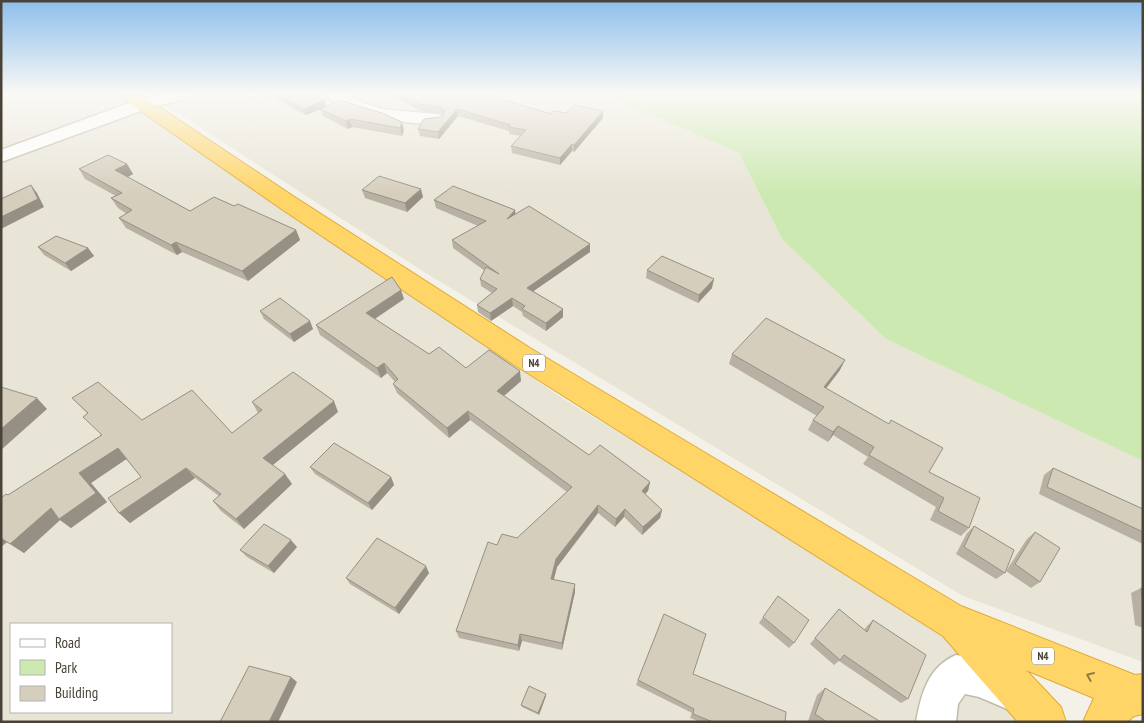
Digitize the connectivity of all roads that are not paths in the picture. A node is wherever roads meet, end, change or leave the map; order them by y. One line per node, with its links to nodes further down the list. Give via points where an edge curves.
1 (68, 128): 3 (street)
2 (178, 128): 4 (highway, N4, via 520,355)
3 (1, 156)
4 (949, 620): 5 (highway, N4, one-way to 4); 6 (highway, N4)
5 (1139, 694): 8 (highway, N4, via 1115,704)
6 (1035, 709): 7 (street, via 981,678 956,674 940,697)
7 (936, 722)
8 (1103, 722)

